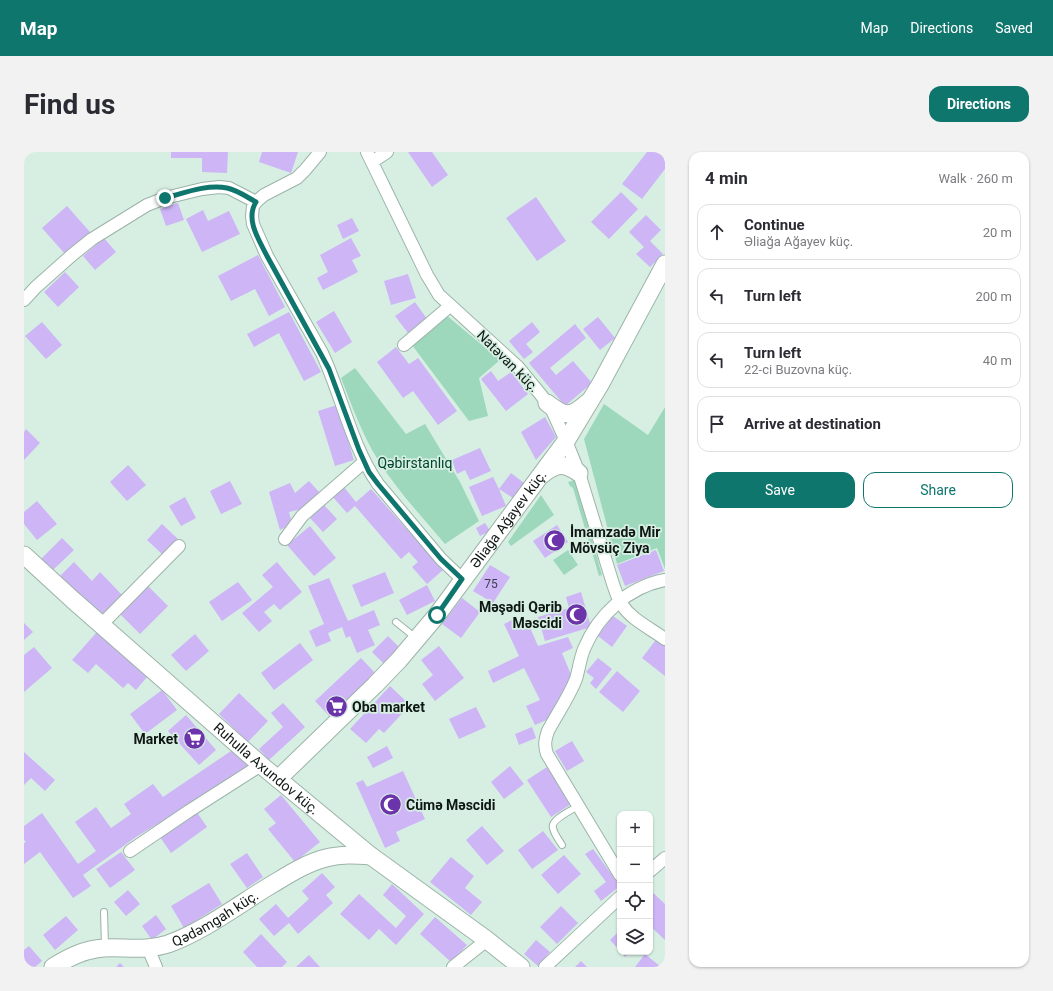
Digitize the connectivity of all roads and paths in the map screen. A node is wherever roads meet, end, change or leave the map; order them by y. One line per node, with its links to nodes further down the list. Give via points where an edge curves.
1 (320, 152): 4 (street, via 297,178)
2 (387, 152): 3 (street)
3 (370, 157): 7 (street, Natəvan küç., via 431,282)
4 (256, 202): 6 (street, via 229,188 219,187 165,198 147,205 72,255); 12 (street, via 252,216 258,237 329,369)
5 (665, 264): 9 (street, Əliağa Ağayev küç.)
6 (24, 300)
7 (450, 306): 8 (street); 10 (street, Natəvan küç., via 518,367)
8 (404, 346)
9 (591, 399): 10 (street, via 579,410 566,414); 11 (street, Əliağa Ağayev küç.)
10 (547, 403): 11 (street, Natəvan küç.)
11 (566, 441): 13 (street, Natəvan küç.); 14 (street, Əliağa Ağayev küç.)
12 (364, 462): 15 (street, via 302,516); 18 (street, via 378,484 441,559)
13 (578, 473): 14 (street, via 571,467 560,465); 20 (street, Natəvan küç.)
14 (539, 476): 18 (street, Əliağa Ağayev küç.)
15 (285, 539)
16 (179, 546): 22 (street)
17 (24, 555): 22 (street, Ruhulla Axundov küç.)
18 (462, 579): 24 (street, Əliağa Ağayev küç.)
19 (665, 580): 20 (street, via 650,584)
20 (619, 600): 23 (street, Natəvan küç., via 633,617); 27 (street, via 589,640 575,680 545,739 547,754)
21 (396, 622): 24 (lane)
22 (101, 625): 25 (street, Ruhulla Axundov küç.)
23 (665, 638)
24 (417, 639): 26 (street, Əliağa Ağayev küç., via 375,685)
25 (261, 765): 26 (street, Ruhulla Axundov küç.); 30 (street)
26 (278, 779): 28 (street, Ruhulla Axundov küç.)
27 (578, 806): 29 (lane, via 553,824); 35 (street)
28 (335, 826): 31 (street, Ruhulla Axundov küç.); 32 (street, via 336,842 332,853)
29 (562, 845)
30 (130, 851)
31 (371, 856): 32 (street, Qədəmgah küç., via 347,855); 38 (street, Ruhulla Axundov küç.)
32 (326, 858): 40 (street, Qədəmgah küç., via 289,874 183,938)
33 (665, 858): 34 (street)
34 (653, 868)
35 (617, 870)
36 (617, 900): 45 (street)
37 (104, 912): 39 (lane)
38 (487, 940): 43 (street); 44 (street, Ruhulla Axundov küç.)
39 (105, 948): 40 (street, Qədəmgah küç.); 41 (street, Qədəmgah küç., via 77,954)
40 (148, 948): 42 (street)
41 (54, 967)
42 (156, 967)
43 (453, 967)
44 (521, 967)
45 (546, 967)

